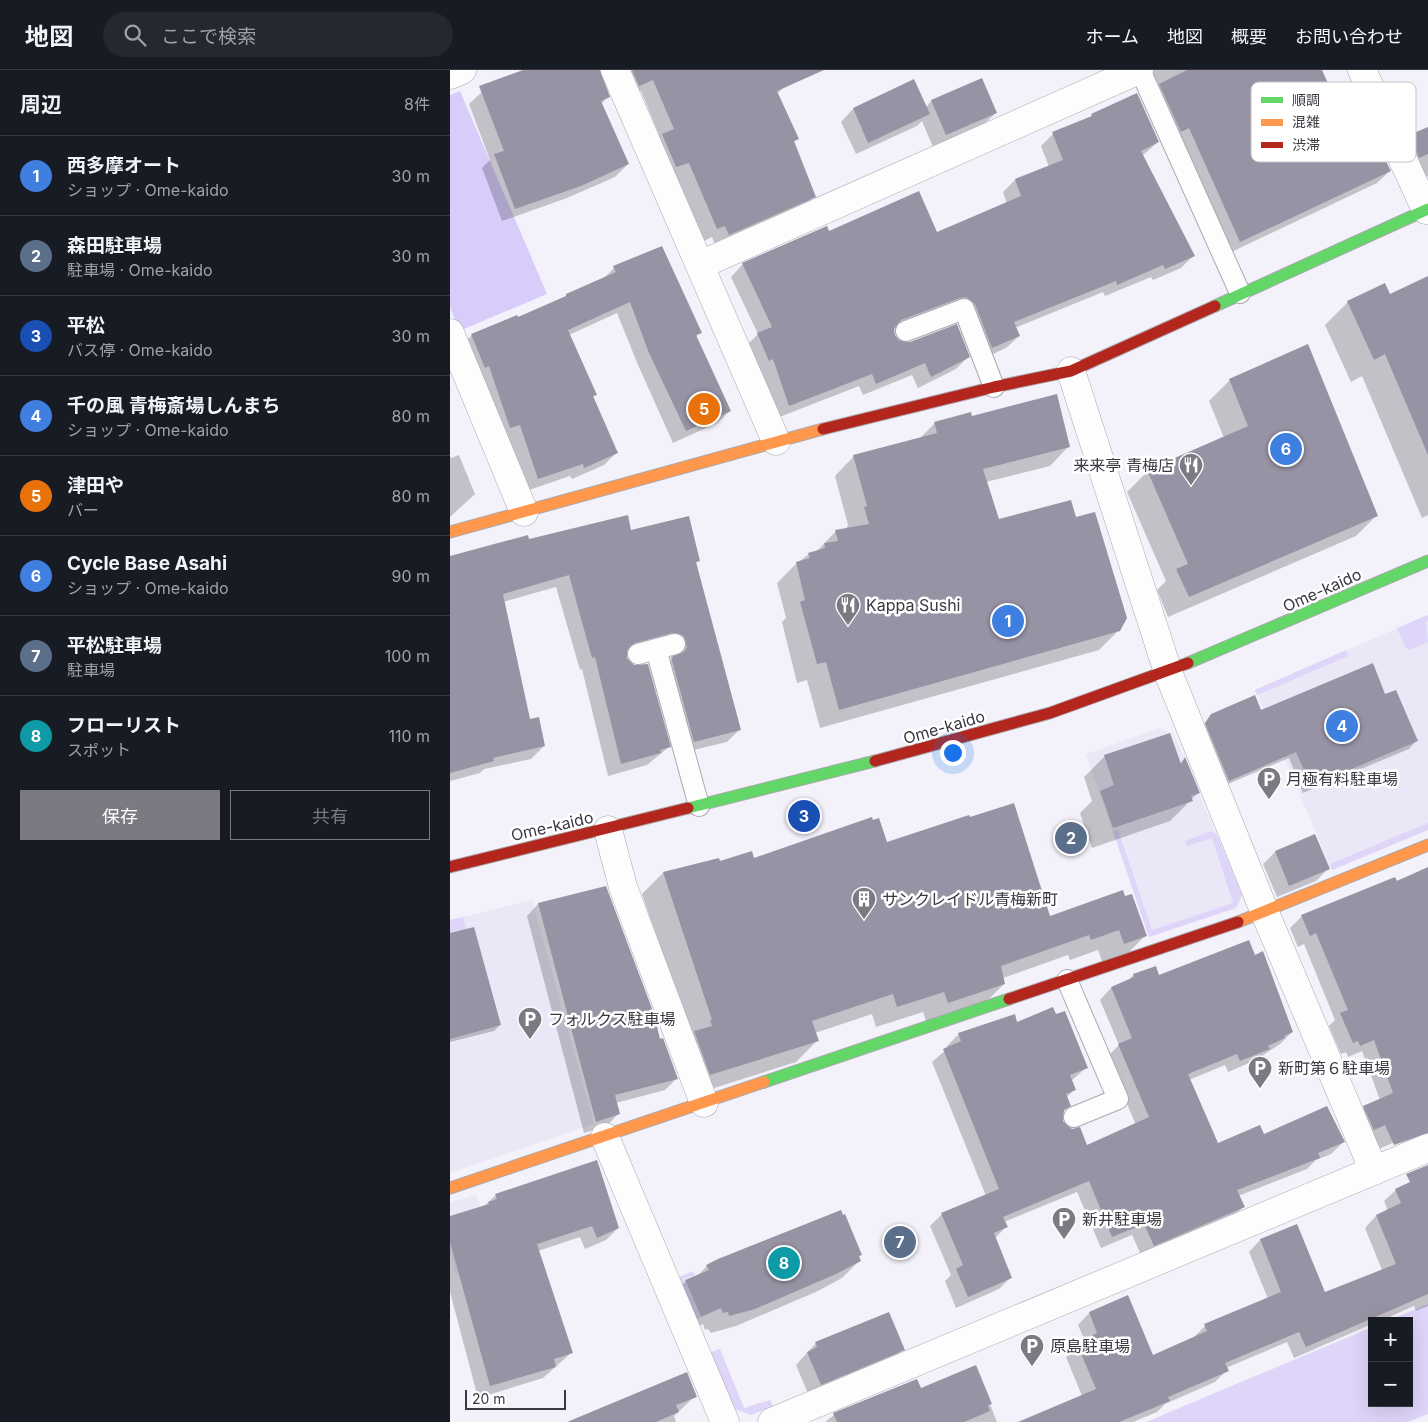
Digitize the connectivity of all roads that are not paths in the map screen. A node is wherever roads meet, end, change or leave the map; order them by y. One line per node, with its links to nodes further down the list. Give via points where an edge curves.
1 (462, 70): 5 (street)
2 (615, 70): 9 (street)
3 (1139, 70): 9 (street); 10 (lane)
4 (1362, 70): 6 (street)
5 (450, 75)
6 (1368, 82)
7 (1405, 162): 8 (street)
8 (1427, 210): 10 (street)
9 (700, 265): 15 (street)
10 (1240, 293): 13 (street)
11 (906, 331): 14 (lane, via 964,309)
12 (450, 333): 16 (street)
13 (1071, 371): 14 (street); 20 (street)
14 (994, 387): 15 (street)
15 (776, 441): 16 (street)
16 (524, 512): 17 (street)
17 (450, 532)
18 (1428, 561): 20 (street, Ome-kaido)
19 (656, 649): 21 (lane)
20 (1168, 672): 21 (street, Ome-kaido, via 1016,724); 25 (street)
21 (698, 806): 22 (street, Ome-kaido)
22 (608, 830): 24 (street, Ome-kaido); 27 (street, via 623,887)
23 (1428, 845): 25 (street)
24 (450, 867)
25 (1265, 913): 26 (street); 31 (street)
26 (1067, 980): 27 (street); 28 (lane, via 1118,1099)
27 (704, 1103): 29 (street)
28 (1074, 1118)
29 (605, 1137): 32 (street); 33 (street)
30 (1428, 1148): 31 (street)
31 (1374, 1171): 34 (street)
32 (450, 1188)
33 (725, 1422)
34 (772, 1422)

